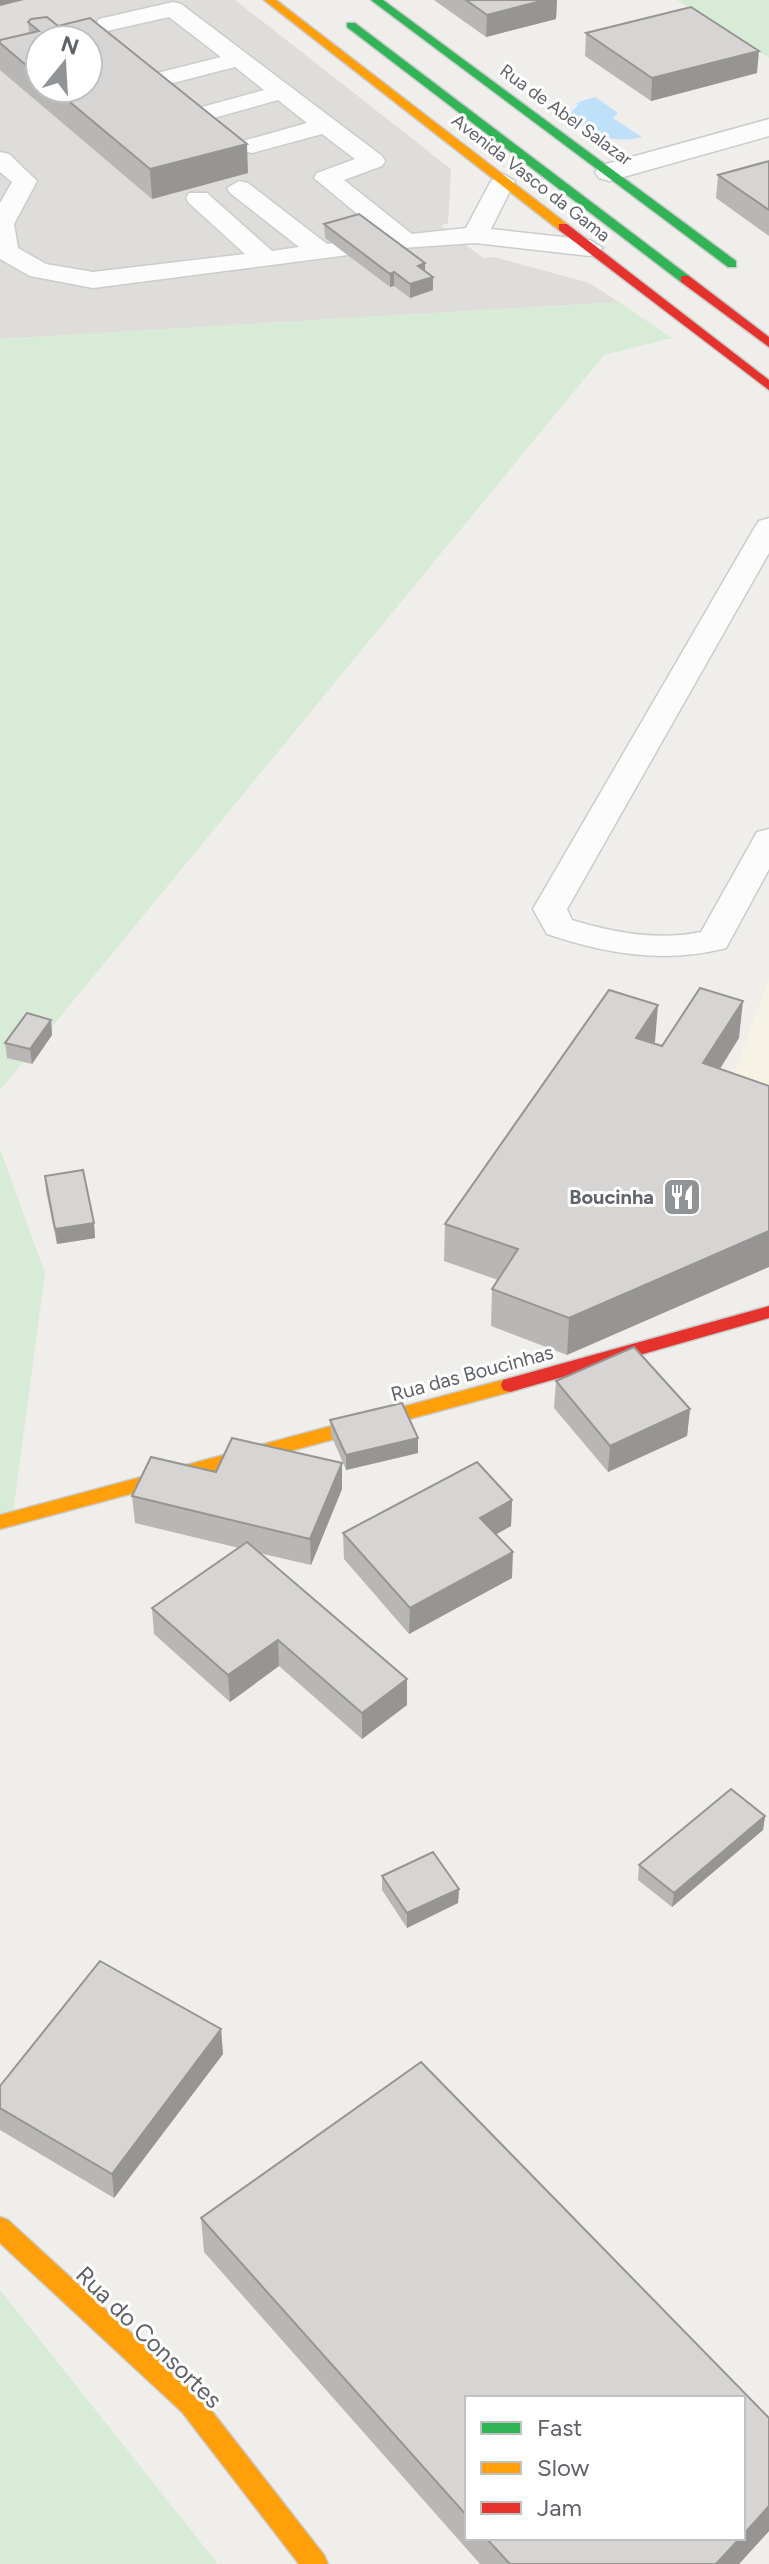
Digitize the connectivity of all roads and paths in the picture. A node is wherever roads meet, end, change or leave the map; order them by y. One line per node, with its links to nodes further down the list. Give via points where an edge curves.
1 (269, 0): 16 (main road, Avenida Vasco da Gama)
2 (376, 0): 15 (main road, Rua de Abel Salazar)
3 (330, 9): 26 (main road, Avenida Vasco da Gama)
4 (107, 24): 5 (lane, via 173,9)
5 (198, 27): 6 (lane); 7 (lane)
6 (169, 35)
7 (239, 59): 8 (lane); 9 (lane)
8 (161, 79)
9 (282, 92): 10 (lane); 11 (lane)
10 (210, 112)
11 (325, 125): 13 (lane); 21 (lane, via 373,161 326,178)
12 (769, 127): 15 (street)
13 (252, 146)
14 (0, 159): 19 (lane, via 25,181)
15 (609, 172): 25 (main road, Rua de Abel Salazar)
16 (503, 181): 20 (lane); 22 (main road, Avenida Vasco da Gama)
17 (239, 188): 23 (lane)
18 (198, 198): 24 (lane)
19 (0, 224): 24 (lane, via 6,252 39,271 93,280)
20 (475, 235): 21 (lane); 22 (lane)
21 (407, 242): 23 (lane)
22 (590, 248): 27 (main road, Avenida Vasco da Gama)
23 (321, 252): 24 (lane)
24 (266, 259)
25 (732, 264)
26 (769, 343)
27 (769, 386)
28 (769, 527): 29 (lane, via 550,909 559,927 586,936 685,948 714,940)
29 (769, 839)
30 (769, 1312): 31 (main road, Rua das Boucinhas)
31 (0, 1522)
32 (0, 2228): 33 (main road, Rua do Consortes, via 191,2404)
33 (315, 2564)

